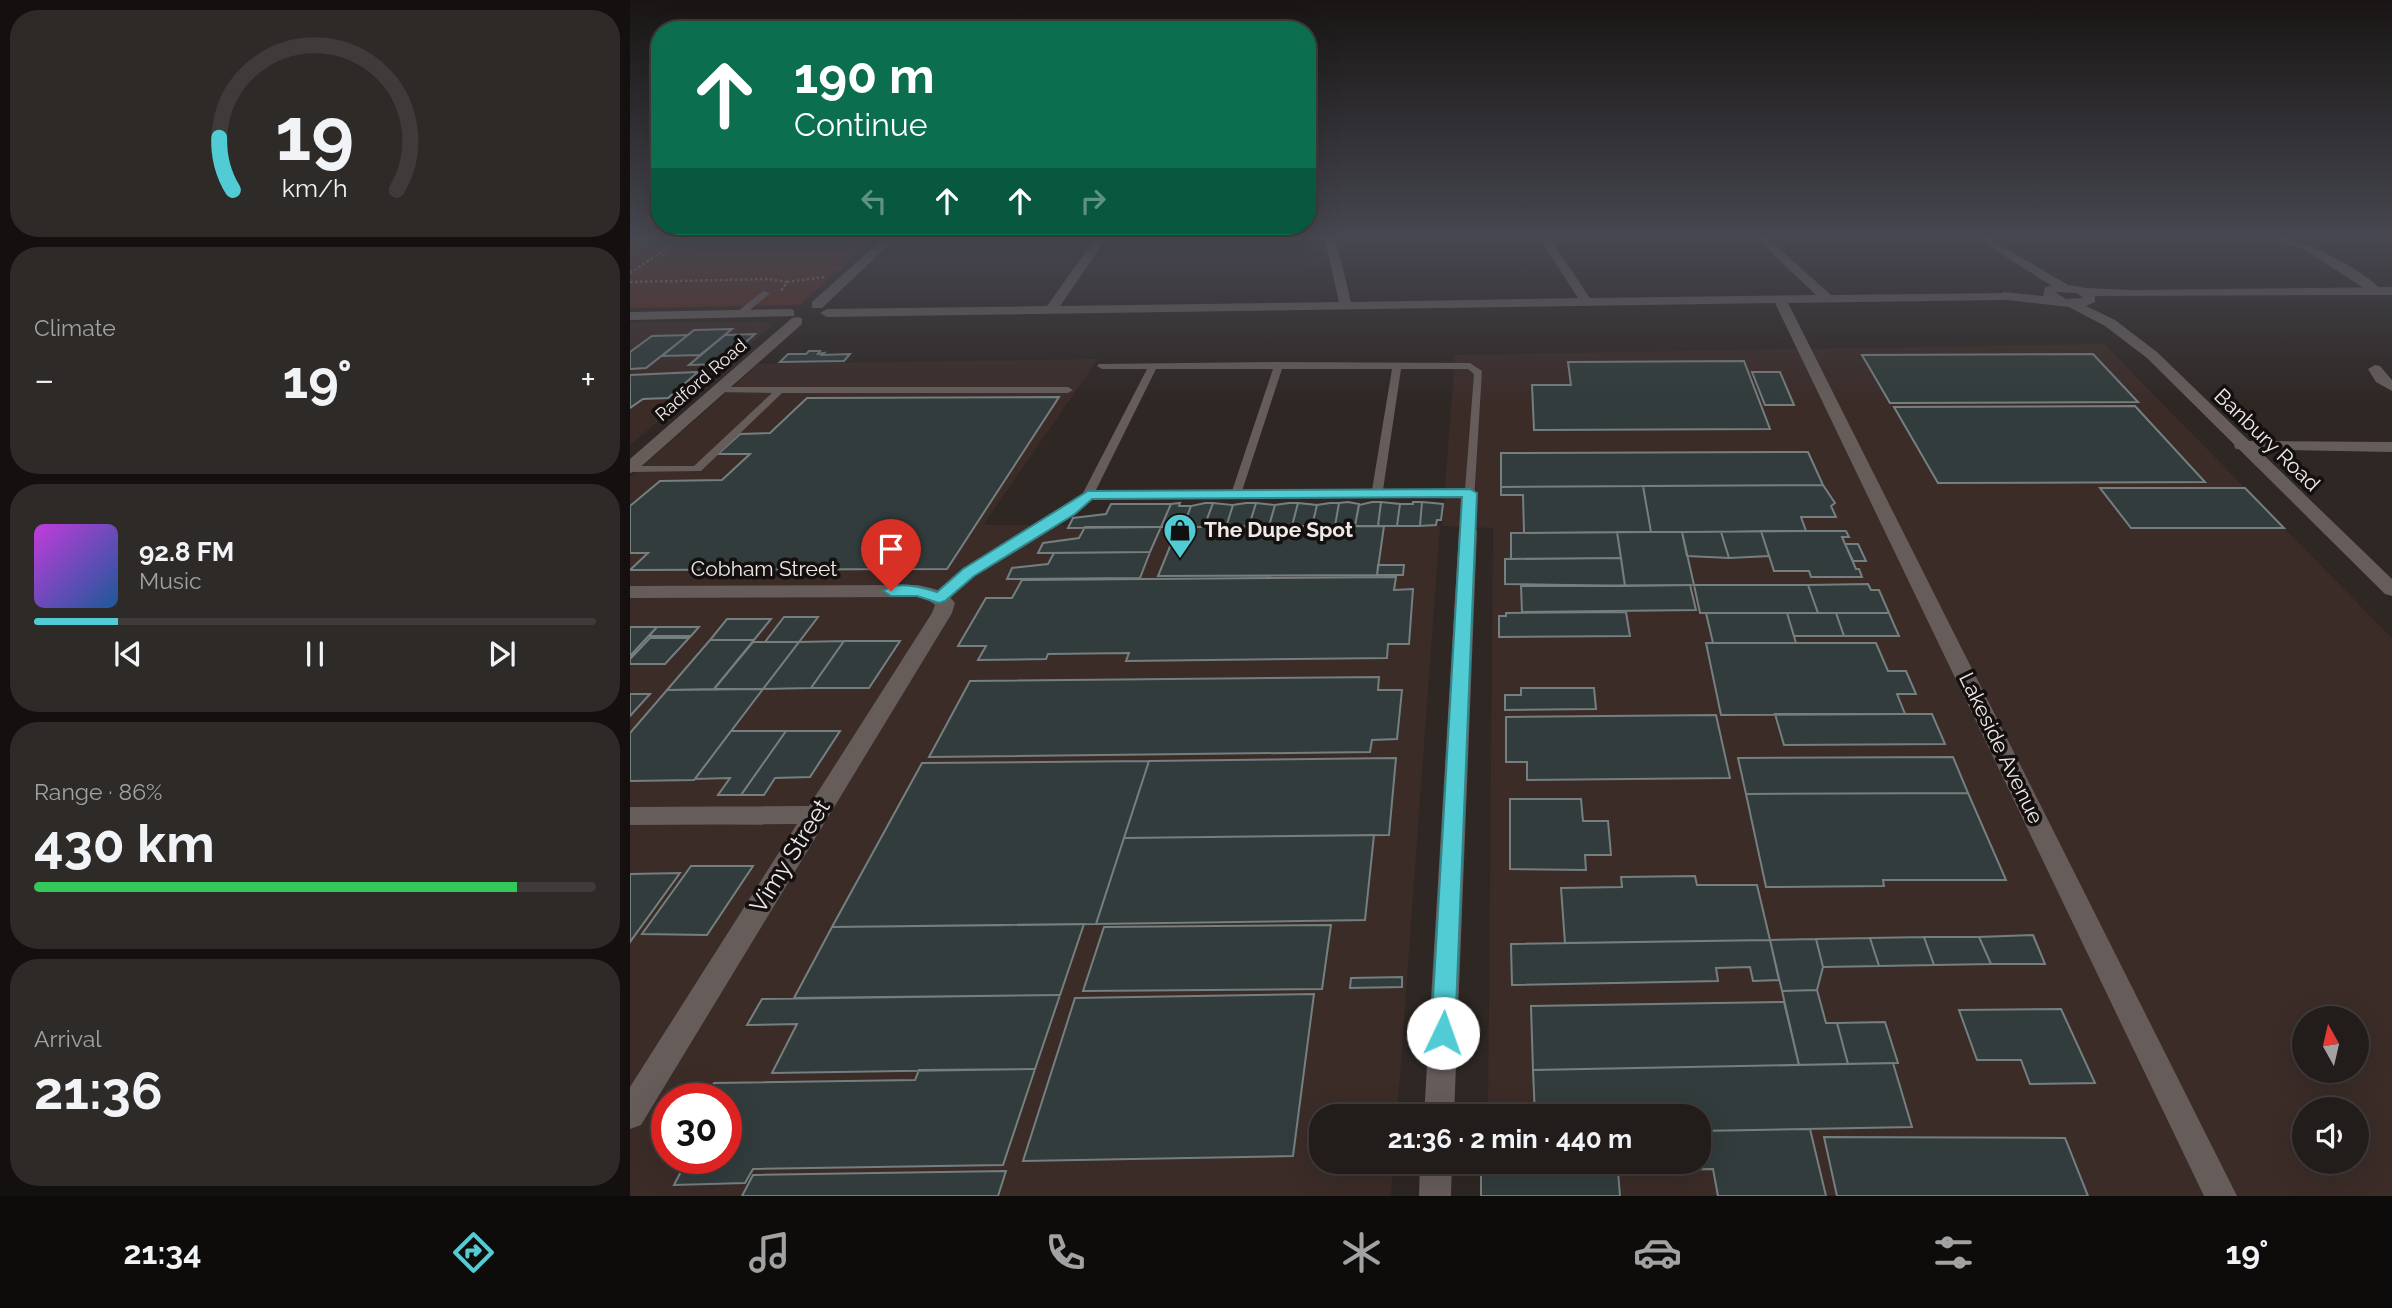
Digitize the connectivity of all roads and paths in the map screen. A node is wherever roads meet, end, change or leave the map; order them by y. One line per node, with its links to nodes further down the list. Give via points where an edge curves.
1 (777, 292): 21 (path)
2 (838, 292): 19 (street)
3 (1063, 292): 20 (street)
4 (1343, 292): 18 (street)
5 (1580, 292): 16 (street)
6 (1820, 292): 15 (street)
7 (2038, 292): 12 (street)
8 (2052, 292): 17 (street, via 2050,297)
9 (2061, 292): 13 (street)
10 (2311, 292): 13 (street)
11 (766, 293): 21 (lane)
12 (2003, 296): 15 (street); 17 (street)
13 (2088, 298): 17 (street); 24 (street, Banbury Road)
14 (1780, 300): 15 (street); 16 (street); 51 (street, Lakeside Avenue)
15 (1829, 300)
16 (1587, 303): 18 (street)
17 (2066, 303): 24 (street, Banbury Road)
18 (1346, 306): 20 (street)
19 (822, 309): 20 (street); 23 (street, via 817,318)
20 (1051, 309)
21 (747, 314): 22 (street); 23 (street)
22 (630, 316)
23 (793, 317): 31 (street, Radford Road)
24 (2110, 324): 34 (street, Banbury Road, via 2152,355)
25 (1279, 365): 26 (lane); 28 (lane); 38 (lane)
26 (1397, 365): 37 (lane, via 1457,364 1479,373); 39 (lane)
27 (1102, 366): 28 (lane)
28 (1153, 366): 40 (lane)
29 (2375, 369): 30 (street)
30 (2392, 387)
31 (719, 390): 33 (lane); 36 (street, Radford Road)
32 (1068, 390): 33 (lane)
33 (779, 391): 36 (lane, via 697,468)
34 (2242, 446): 35 (street); 42 (street, Banbury Road)
35 (2392, 447)
36 (633, 463)
37 (1470, 493): 39 (lane); 41 (lane)
38 (1236, 494): 39 (lane); 40 (lane)
39 (1377, 494)
40 (1088, 495): 44 (lane, via 1070,511 969,573)
41 (1468, 531): 47 (street)
42 (2392, 590)
43 (630, 592): 44 (street, Cobham Street, via 918,591)
44 (939, 598): 45 (street, Vimy Street, via 945,603 942,613)
45 (816, 815): 46 (street); 48 (street, Vimy Street)
46 (630, 816)
47 (1439, 1104)
48 (630, 1114)
49 (1436, 1174): 50 (street)
50 (1435, 1196)
51 (2221, 1196)

